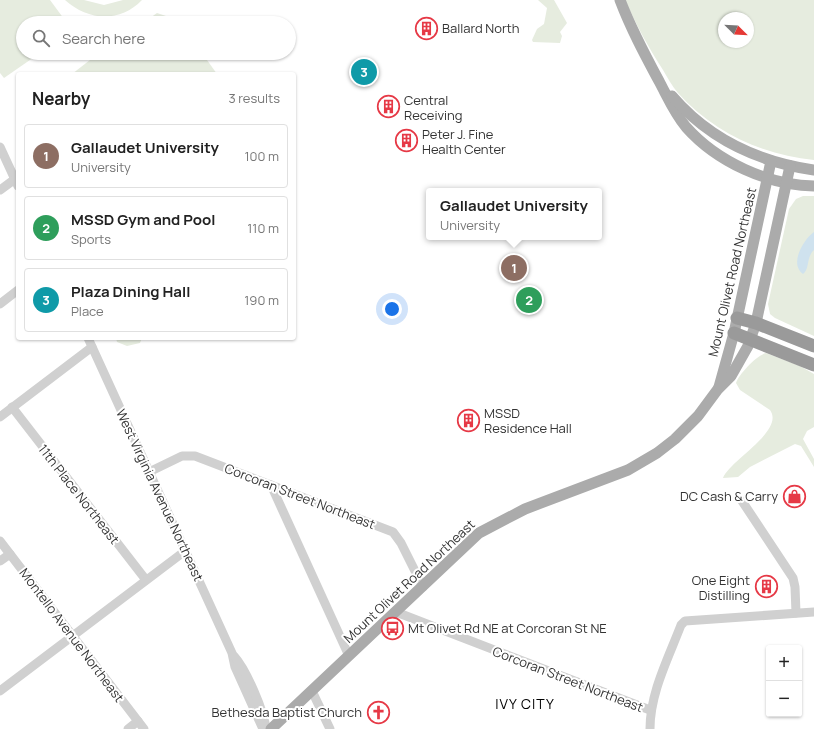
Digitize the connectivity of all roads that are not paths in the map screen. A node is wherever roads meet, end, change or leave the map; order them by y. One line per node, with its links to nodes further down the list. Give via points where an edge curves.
1 (620, 0): 2 (main road, via 637,40)
2 (660, 82): 4 (main road, via 689,114 715,135); 7 (main road, via 683,123 700,140 728,160)
3 (0, 147): 8 (street)
4 (771, 161): 5 (main road); 7 (main road, Mount Olivet Road Northeast)
5 (790, 166): 6 (main road); 9 (main road, Mount Olivet Road Northeast)
6 (814, 170)
7 (767, 178): 9 (main road); 14 (main road, Mount Olivet Road Northeast)
8 (16, 182): 11 (street)
9 (786, 183): 10 (main road); 15 (main road, Mount Olivet Road Northeast)
10 (814, 186)
11 (0, 190)
12 (16, 292): 13 (street)
13 (0, 304)
14 (737, 318): 15 (highway); 16 (main road, Mount Olivet Road Northeast)
15 (756, 323): 17 (main road, Mount Olivet Road Northeast); 19 (highway)
16 (734, 333): 17 (highway); 22 (main road, Mount Olivet Road Northeast)
17 (751, 339): 21 (highway); 22 (main road, Mount Olivet Road Northeast, via 731,376)
18 (89, 340): 20 (street, West Virginia Avenue Northeast)
19 (814, 346)
20 (92, 347): 23 (street); 25 (street, West Virginia Avenue Northeast)
21 (814, 365)
22 (718, 389): 33 (main road, Mount Olivet Road Northeast, via 691,424 657,453 628,470 525,509 492,525 466,544)
23 (12, 407): 24 (street); 32 (street, 11th Place Northeast)
24 (0, 416)
25 (149, 472): 26 (street, Corcoran Street Northeast, via 182,456 191,455); 29 (street, West Virginia Avenue Northeast)
26 (271, 485): 33 (street, Corcoran Street Northeast, via 393,532); 38 (street)
27 (742, 501): 36 (street, via 793,578)
28 (0, 541): 30 (street, Montello Avenue Northeast)
29 (185, 551): 32 (street); 45 (street, West Virginia Avenue Northeast)
30 (10, 554): 31 (street); 37 (street, Montello Avenue Northeast)
31 (0, 561)
32 (146, 580): 37 (street)
33 (423, 587): 34 (main road, Mount Olivet Road Northeast)
34 (396, 612): 38 (main road, Mount Olivet Road Northeast); 41 (street, Corcoran Street Northeast)
35 (814, 612): 36 (street)
36 (796, 613): 41 (street, via 690,620 681,625)
37 (72, 636): 39 (street); 42 (street, Montello Avenue Northeast)
38 (349, 656): 40 (main road, Mount Olivet Road Northeast)
39 (0, 691)
40 (312, 691): 46 (main road, Mount Olivet Road Northeast); 47 (street)
41 (650, 710): 48 (street)
42 (138, 721): 43 (street); 44 (street, Montello Avenue Northeast)
43 (128, 729)
44 (144, 729)
45 (265, 729)
46 (271, 729)
47 (330, 729)
48 (650, 729)

